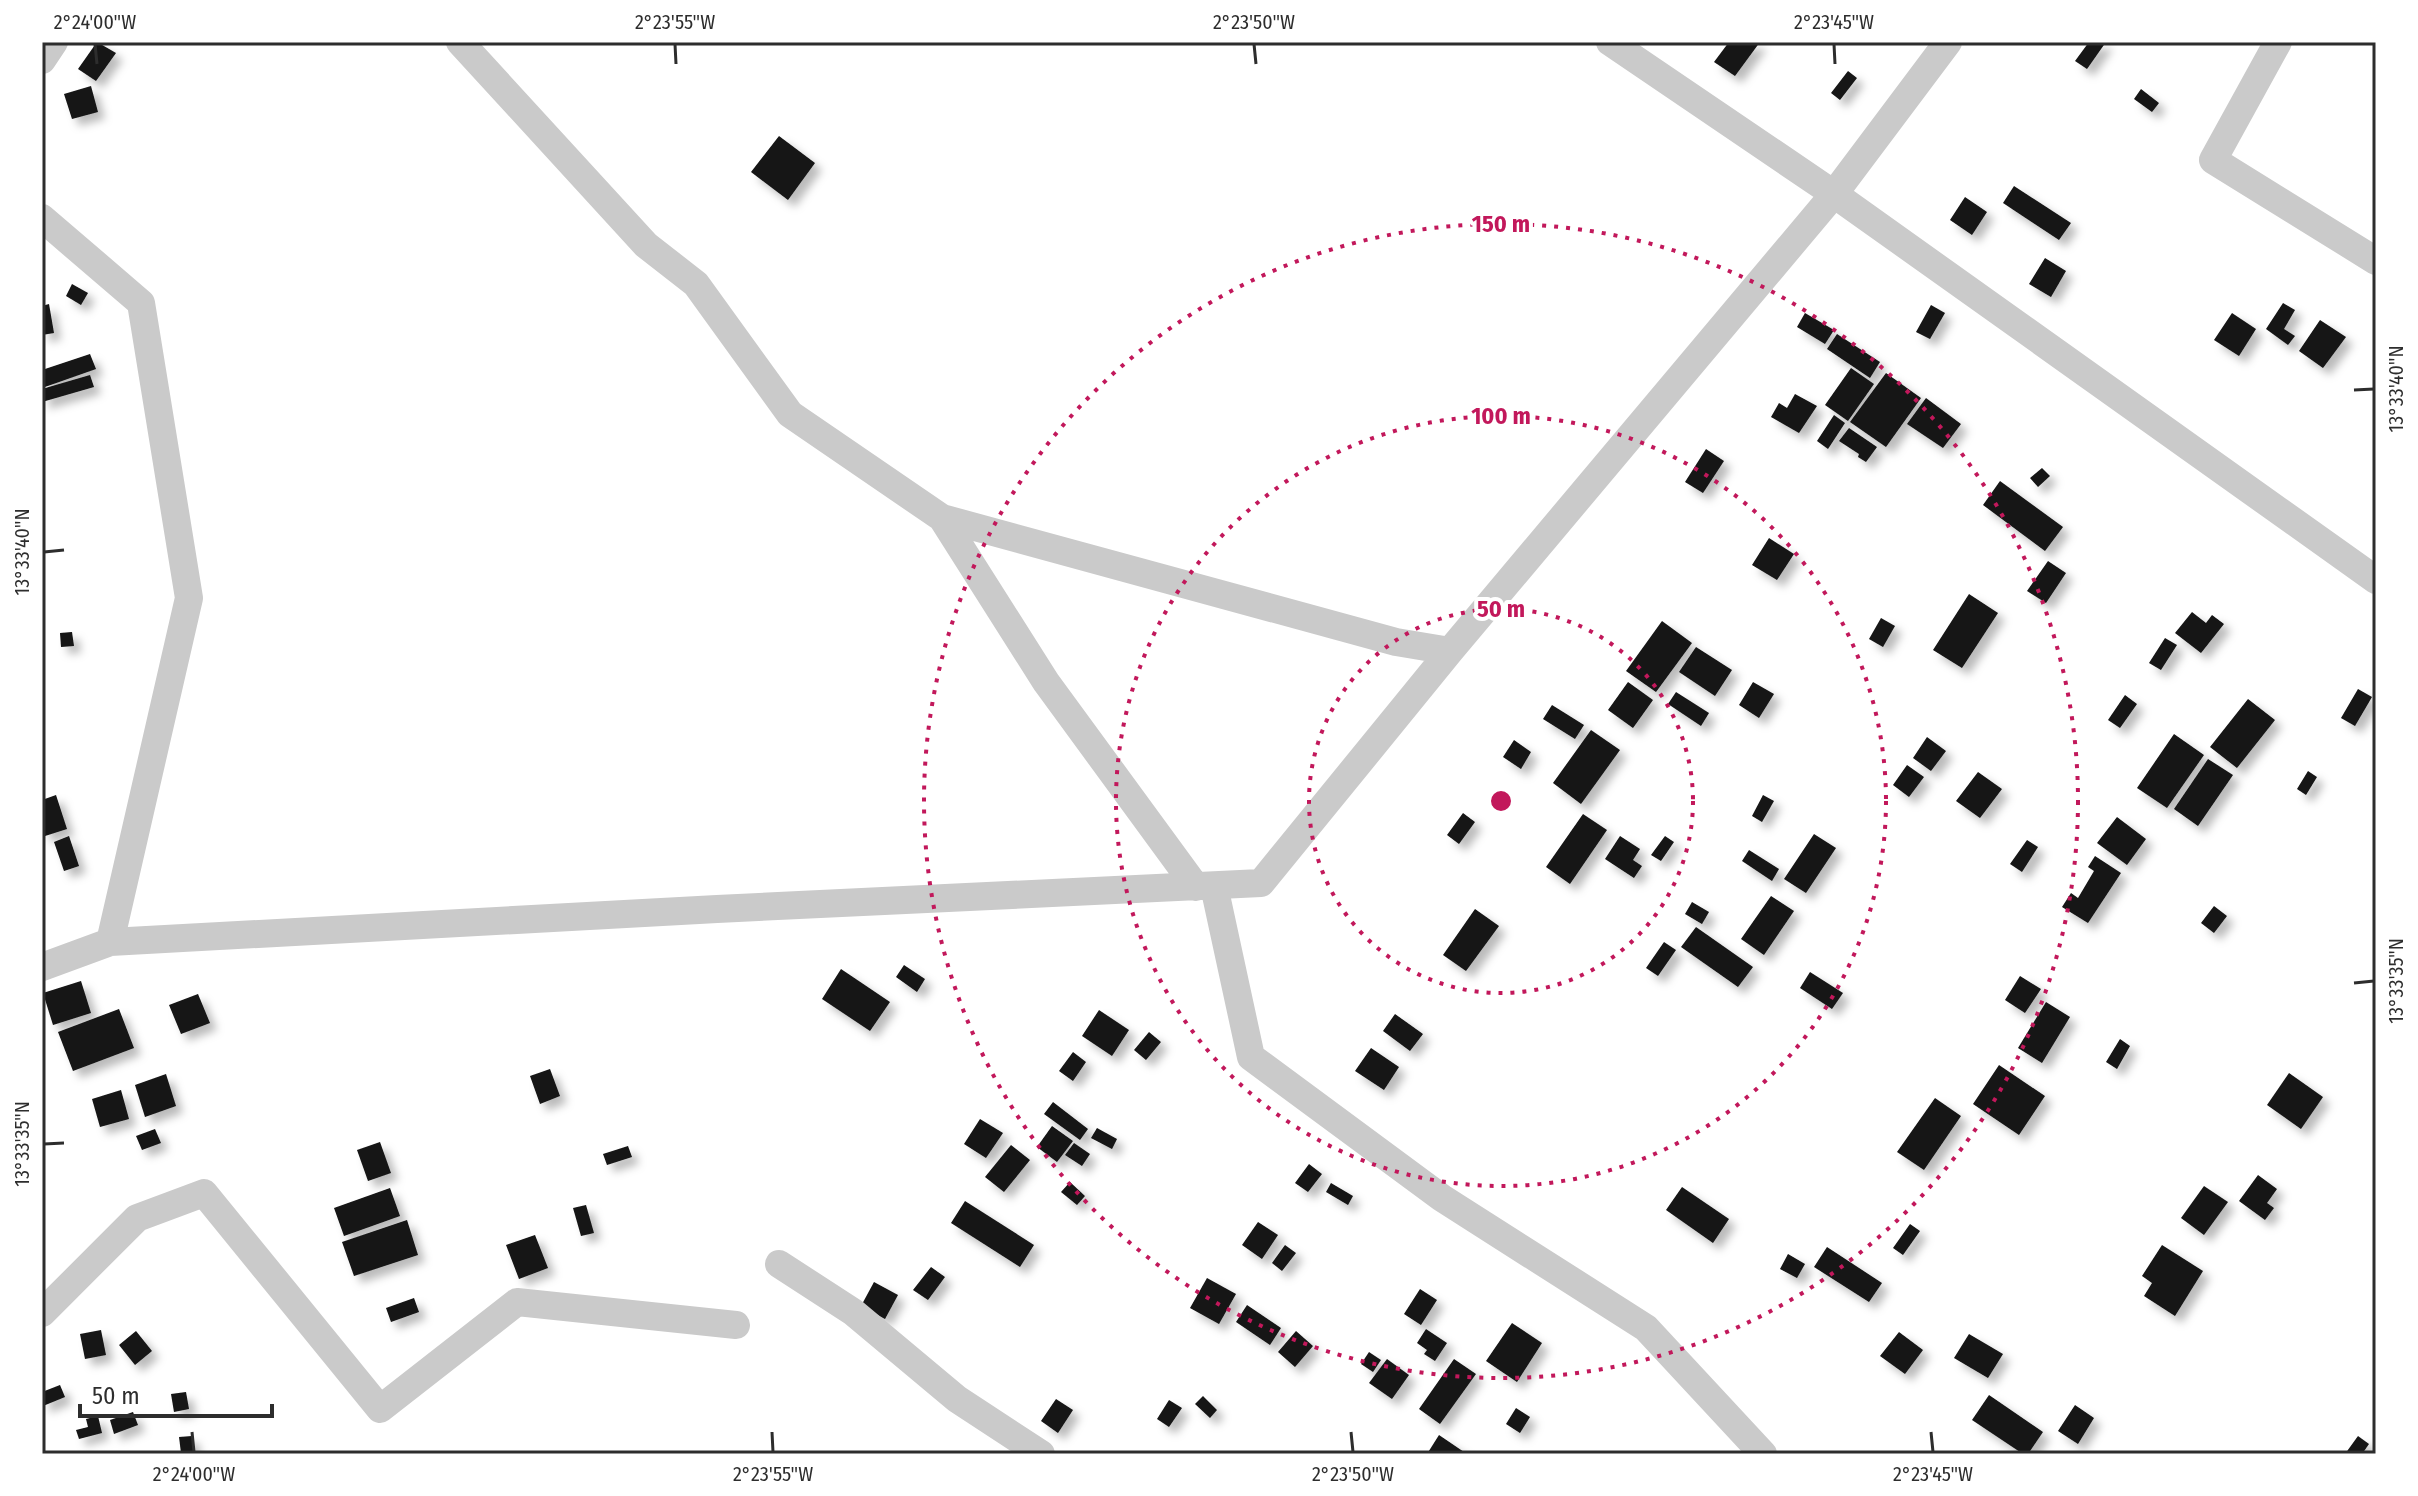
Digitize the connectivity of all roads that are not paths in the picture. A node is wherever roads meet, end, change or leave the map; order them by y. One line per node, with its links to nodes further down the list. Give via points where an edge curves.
1 (54, 42): 6 (street)
2 (460, 42): 10 (street, via 646,245 696,284 790,414)
3 (1610, 42): 7 (street)
4 (1948, 42): 7 (street)
5 (2278, 42): 9 (street, via 2213,160)
6 (42, 60)
7 (1834, 194): 11 (street); 12 (street)
8 (42, 218): 14 (street, via 141,303 189,598)
9 (2376, 261)
10 (942, 518): 12 (street, via 1396,642); 13 (street, via 1046,682)
11 (2376, 580)
12 (1450, 651): 13 (street, via 1261,883)
13 (1205, 887): 14 (street); 20 (street, via 1251,1057 1442,1198 1646,1328)
14 (110, 942): 15 (street)
15 (42, 967)
16 (779, 1264): 19 (street, via 853,1312 957,1399)
17 (42, 1313): 18 (street, via 137,1218 204,1193 380,1409 517,1302)
18 (736, 1325)
19 (1041, 1454)
20 (1763, 1454)

